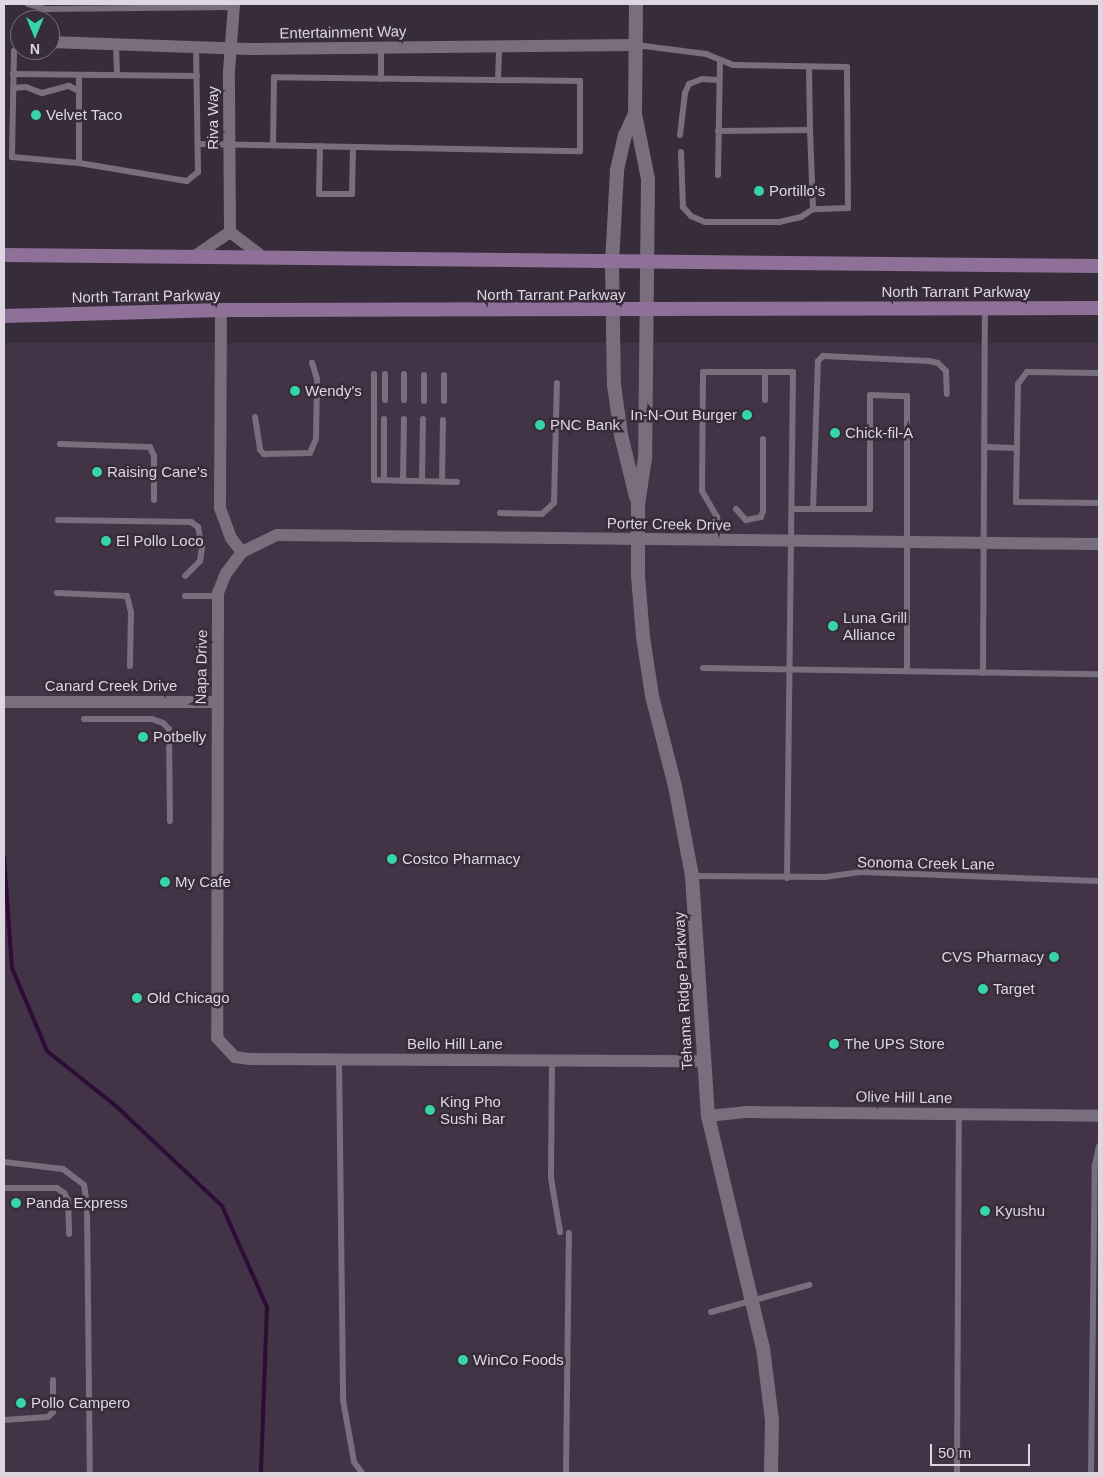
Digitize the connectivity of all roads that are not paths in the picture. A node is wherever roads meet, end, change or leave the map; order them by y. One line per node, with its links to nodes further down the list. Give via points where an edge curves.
1 (28, 4): 3 (lane, via 46,9)
2 (636, 4): 6 (street, Tehama Ridge Parkway)
3 (234, 5): 10 (street, Riva Way)
4 (60, 42): 5 (street, Entertainment Way)
5 (116, 45): 8 (street, Entertainment Way); 16 (lane)
6 (636, 45): 7 (street, Entertainment Way); 12 (lane, via 706,54); 23 (street, Tehama Ridge Parkway)
7 (499, 46): 9 (street, Entertainment Way); 19 (lane)
8 (196, 47): 10 (street, Entertainment Way); 17 (lane)
9 (381, 47): 10 (street, Entertainment Way); 18 (lane)
10 (232, 48): 28 (street, Riva Way)
11 (14, 60): 14 (lane)
12 (720, 61): 13 (lane, via 749,66); 20 (lane)
13 (810, 67): 24 (lane); 35 (lane, via 847,67 848,208)
14 (13, 74): 15 (lane); 21 (lane)
15 (79, 74): 16 (lane); 22 (lane)
16 (117, 75): 17 (lane)
17 (197, 76): 27 (lane)
18 (381, 79): 19 (lane); 29 (lane, via 274,77)
19 (498, 80): 31 (lane, via 580,81 580,151)
20 (718, 80): 25 (lane); 26 (lane, via 702,79 689,84)
21 (13, 88): 22 (lane, via 26,87 42,93 69,86); 33 (lane, via 12,157)
22 (79, 91): 33 (lane)
23 (635, 114): 40 (street, Tehama Ridge Parkway, via 625,135 617,171); 41 (street, Tehama Ridge Parkway, via 648,179)
24 (810, 130): 25 (lane); 35 (lane)
25 (718, 131): 34 (lane)
26 (680, 134)
27 (199, 144): 28 (lane); 33 (lane, via 198,172 187,182)
28 (229, 144): 29 (lane); 36 (street, Riva Way)
29 (273, 145): 30 (lane)
30 (320, 146): 31 (lane); 31 (lane, via 319,194 352,194)
31 (353, 147)
32 (680, 152): 35 (lane, via 683,207 691,216 705,222 780,222)
33 (79, 163)
34 (718, 175)
35 (813, 210)
36 (230, 232): 38 (street); 39 (street)
37 (4, 255): 38 (main road, North Tarrant Parkway)
38 (195, 256): 39 (main road, North Tarrant Parkway)
39 (262, 257): 40 (main road, North Tarrant Parkway)
40 (612, 262): 41 (main road, North Tarrant Parkway); 46 (street, Tehama Ridge Parkway)
41 (648, 262): 42 (main road, North Tarrant Parkway); 47 (street, Tehama Ridge Parkway)
42 (1099, 266)
43 (985, 308): 44 (main road, North Tarrant Parkway); 47 (main road, North Tarrant Parkway); 71 (lane)
44 (1099, 308)
45 (220, 310): 46 (main road, North Tarrant Parkway); 48 (main road, North Tarrant Parkway); 92 (street, via 220,508 231,538)
46 (613, 311): 47 (main road, North Tarrant Parkway); 80 (street, Tehama Ridge Parkway, via 616,402)
47 (647, 311): 80 (street, Tehama Ridge Parkway, via 645,458)
48 (4, 316)
49 (312, 363): 64 (lane, via 317,379 316,439 310,452 264,454 260,450)
50 (765, 372): 61 (lane); 82 (lane, via 792,372); 87 (lane, via 703,372 702,491 717,517)
51 (1099, 373): 72 (lane, via 1028,372 1018,384)
52 (374, 374): 73 (lane, via 374,480)
53 (385, 374): 59 (lane)
54 (404, 374): 60 (lane)
55 (424, 375): 62 (lane)
56 (444, 375): 63 (lane)
57 (557, 383): 84 (lane, via 554,502 542,514)
58 (947, 394): 83 (lane, via 946,371 929,361 823,356 818,360)
59 (385, 400)
60 (404, 400)
61 (765, 400)
62 (424, 401)
63 (444, 401)
64 (255, 416)
65 (384, 419): 73 (lane)
66 (404, 419): 74 (lane)
67 (424, 419): 75 (lane)
68 (443, 420): 76 (lane)
69 (763, 439): 81 (lane, via 761,517 746,520)
70 (60, 444): 78 (lane, via 150,446 154,456)
71 (986, 447): 72 (lane); 90 (lane)
72 (1016, 448): 79 (lane, via 1016,502)
73 (384, 480): 74 (lane)
74 (403, 481): 75 (lane)
75 (422, 481): 76 (lane)
76 (442, 482): 77 (lane)
77 (457, 482)
78 (154, 500)
79 (1099, 503)
80 (638, 504): 86 (street, Tehama Ridge Parkway)
81 (736, 508)
82 (792, 509): 83 (lane); 88 (lane)
83 (813, 509): 89 (lane, via 870,509 870,394 907,396)
84 (500, 513)
85 (58, 520): 93 (lane, via 191,522 198,527 202,547 200,561)
86 (638, 540): 87 (street, Porter Creek Drive); 92 (street, Porter Creek Drive, via 277,535); 107 (street, Tehama Ridge Parkway, via 641,620 652,696 675,786)
87 (718, 540): 88 (street, Porter Creek Drive)
88 (788, 541): 89 (street, Porter Creek Drive); 99 (lane)
89 (906, 542): 90 (street, Porter Creek Drive); 100 (lane)
90 (986, 543): 91 (street, Porter Creek Drive); 101 (lane)
91 (1099, 544)
92 (242, 552): 96 (street, Napa Drive, via 226,573)
93 (185, 576)
94 (57, 593): 97 (lane, via 126,596 131,612)
95 (185, 596): 96 (lane)
96 (218, 596): 104 (street, Napa Drive)
97 (130, 666)
98 (703, 668): 99 (lane)
99 (788, 670): 100 (lane); 108 (lane)
100 (907, 672): 101 (lane)
101 (983, 673): 102 (lane)
102 (1099, 674)
103 (4, 702): 104 (street, Canard Creek Drive)
104 (217, 702): 110 (street, Napa Drive)
105 (84, 719): 106 (lane, via 152,719 169,729)
106 (170, 821)
107 (692, 876): 108 (lane, Sonoma Creek Lane); 113 (street, Tehama Ridge Parkway)
108 (787, 878): 109 (lane, Sonoma Creek Lane, via 862,872)
109 (1099, 880)
110 (217, 1038): 111 (street, Bello Hill Lane, via 235,1057)
111 (339, 1060): 112 (street, Bello Hill Lane); 129 (lane, via 343,1400 354,1462)
112 (552, 1061): 113 (street, Bello Hill Lane); 120 (lane, via 552,1178)
113 (702, 1061): 115 (street, Tehama Ridge Parkway)
114 (959, 1114): 115 (street, Olive Hill Lane, via 745,1112); 116 (street, Olive Hill Lane); 132 (lane)
115 (708, 1116): 124 (street, Tehama Ridge Parkway)
116 (1099, 1116)
117 (1099, 1146): 133 (lane, via 1095,1165)
118 (4, 1162): 128 (lane, via 63,1169 84,1186 87,1205)
119 (4, 1188): 122 (lane, via 57,1188 68,1200)
120 (560, 1232)
121 (569, 1233): 130 (lane)
122 (70, 1234)
123 (809, 1285): 124 (lane)
124 (753, 1302): 125 (lane); 131 (street, Tehama Ridge Parkway, via 772,1420)
125 (711, 1312)
126 (53, 1380): 127 (lane, via 52,1412 48,1417)
127 (4, 1420)
128 (90, 1473)
129 (362, 1473)
130 (566, 1473)
131 (771, 1473)
132 (957, 1473)
133 (1091, 1473)

